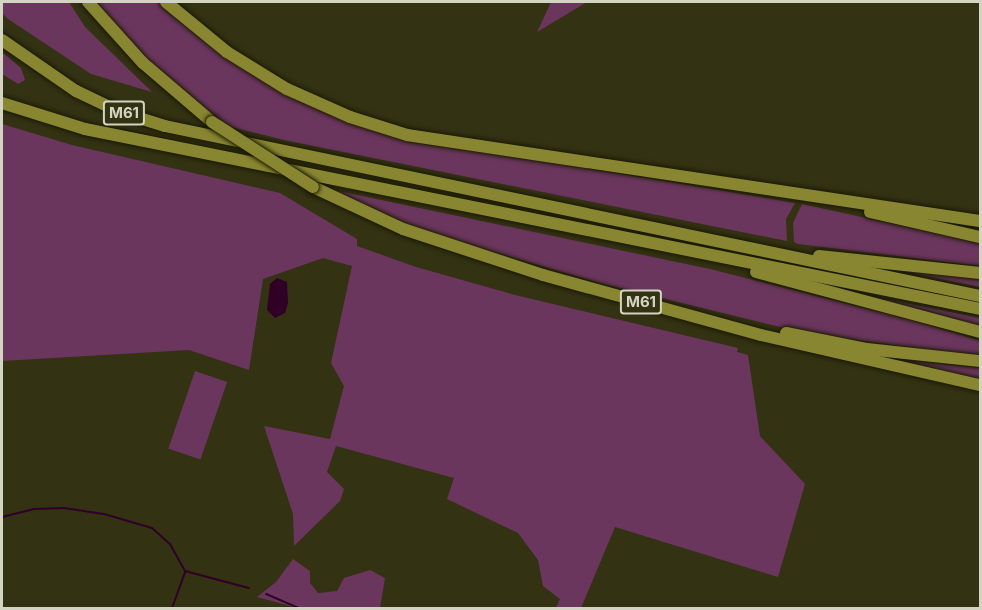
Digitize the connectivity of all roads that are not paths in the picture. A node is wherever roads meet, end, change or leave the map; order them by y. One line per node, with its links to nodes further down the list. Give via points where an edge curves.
1 (88, 2): 13 (highway, M61, bridge, via 143,63 212,122 313,187 450,246)
2 (166, 2): 5 (highway, via 208,39 258,73 350,117 407,135)
3 (2, 40): 7 (highway, M61, via 76,92 149,122)
4 (2, 103): 9 (highway, M61, via 85,129)
5 (650, 173): 6 (highway); 8 (highway, via 930,224)
6 (981, 221)
7 (655, 227): 10 (highway, M61, via 839,259); 11 (highway, M61)
8 (981, 237)
9 (648, 245): 12 (highway, M61); 14 (highway, M61)
10 (981, 273)
11 (981, 296)
12 (981, 309)
13 (701, 317): 15 (highway, M61, via 867,349); 16 (highway, M61, via 849,357)
14 (981, 332)
15 (981, 361)
16 (981, 385)

